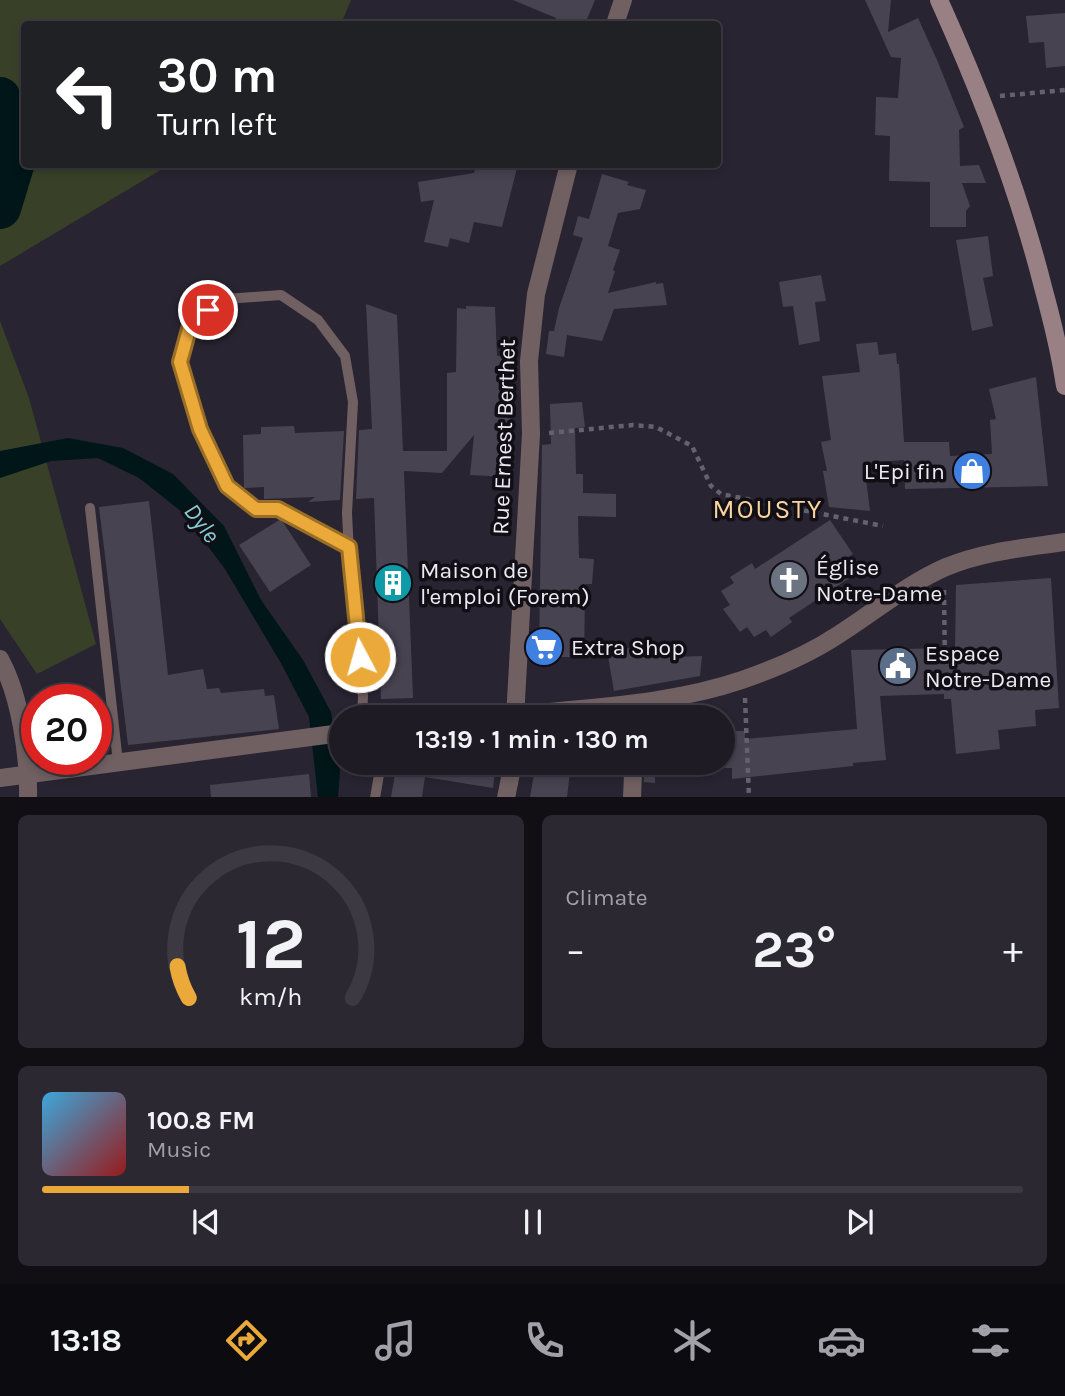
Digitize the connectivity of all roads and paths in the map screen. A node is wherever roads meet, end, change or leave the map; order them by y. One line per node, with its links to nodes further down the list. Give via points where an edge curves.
1 (623, 0): 3 (street)
2 (939, 0): 5 (main road)
3 (616, 21)
4 (1065, 90): 5 (path)
5 (982, 97): 7 (main road, via 1028,230)
6 (568, 168): 8 (street, Rue Ernest Berthet, via 536,294 529,361)
7 (1065, 386)
8 (531, 434): 10 (path, via 656,426 692,446 711,486 721,494); 18 (street, Rue Ernest Berthet)
9 (90, 508): 21 (lane)
10 (883, 526)
11 (1065, 542): 13 (street, via 985,553)
12 (349, 547): 12 (lane, via 278,509 256,509 227,486 200,429 180,362 191,322 226,299 281,295 318,320 345,356 353,402); 17 (lane)
13 (944, 568): 15 (path); 16 (street, via 836,637)
14 (0, 659): 25 (street, via 9,675)
15 (945, 669)
16 (742, 680): 19 (street); 31 (path)
17 (363, 705)
18 (516, 705)
19 (653, 705)
20 (329, 734): 21 (street)
21 (118, 763): 25 (street)
22 (379, 775): 28 (lane)
23 (511, 775): 29 (street)
24 (633, 775): 30 (street)
25 (29, 776): 26 (street); 27 (street)
26 (0, 778)
27 (28, 797)
28 (375, 797)
29 (506, 797)
30 (632, 797)
31 (749, 797)

